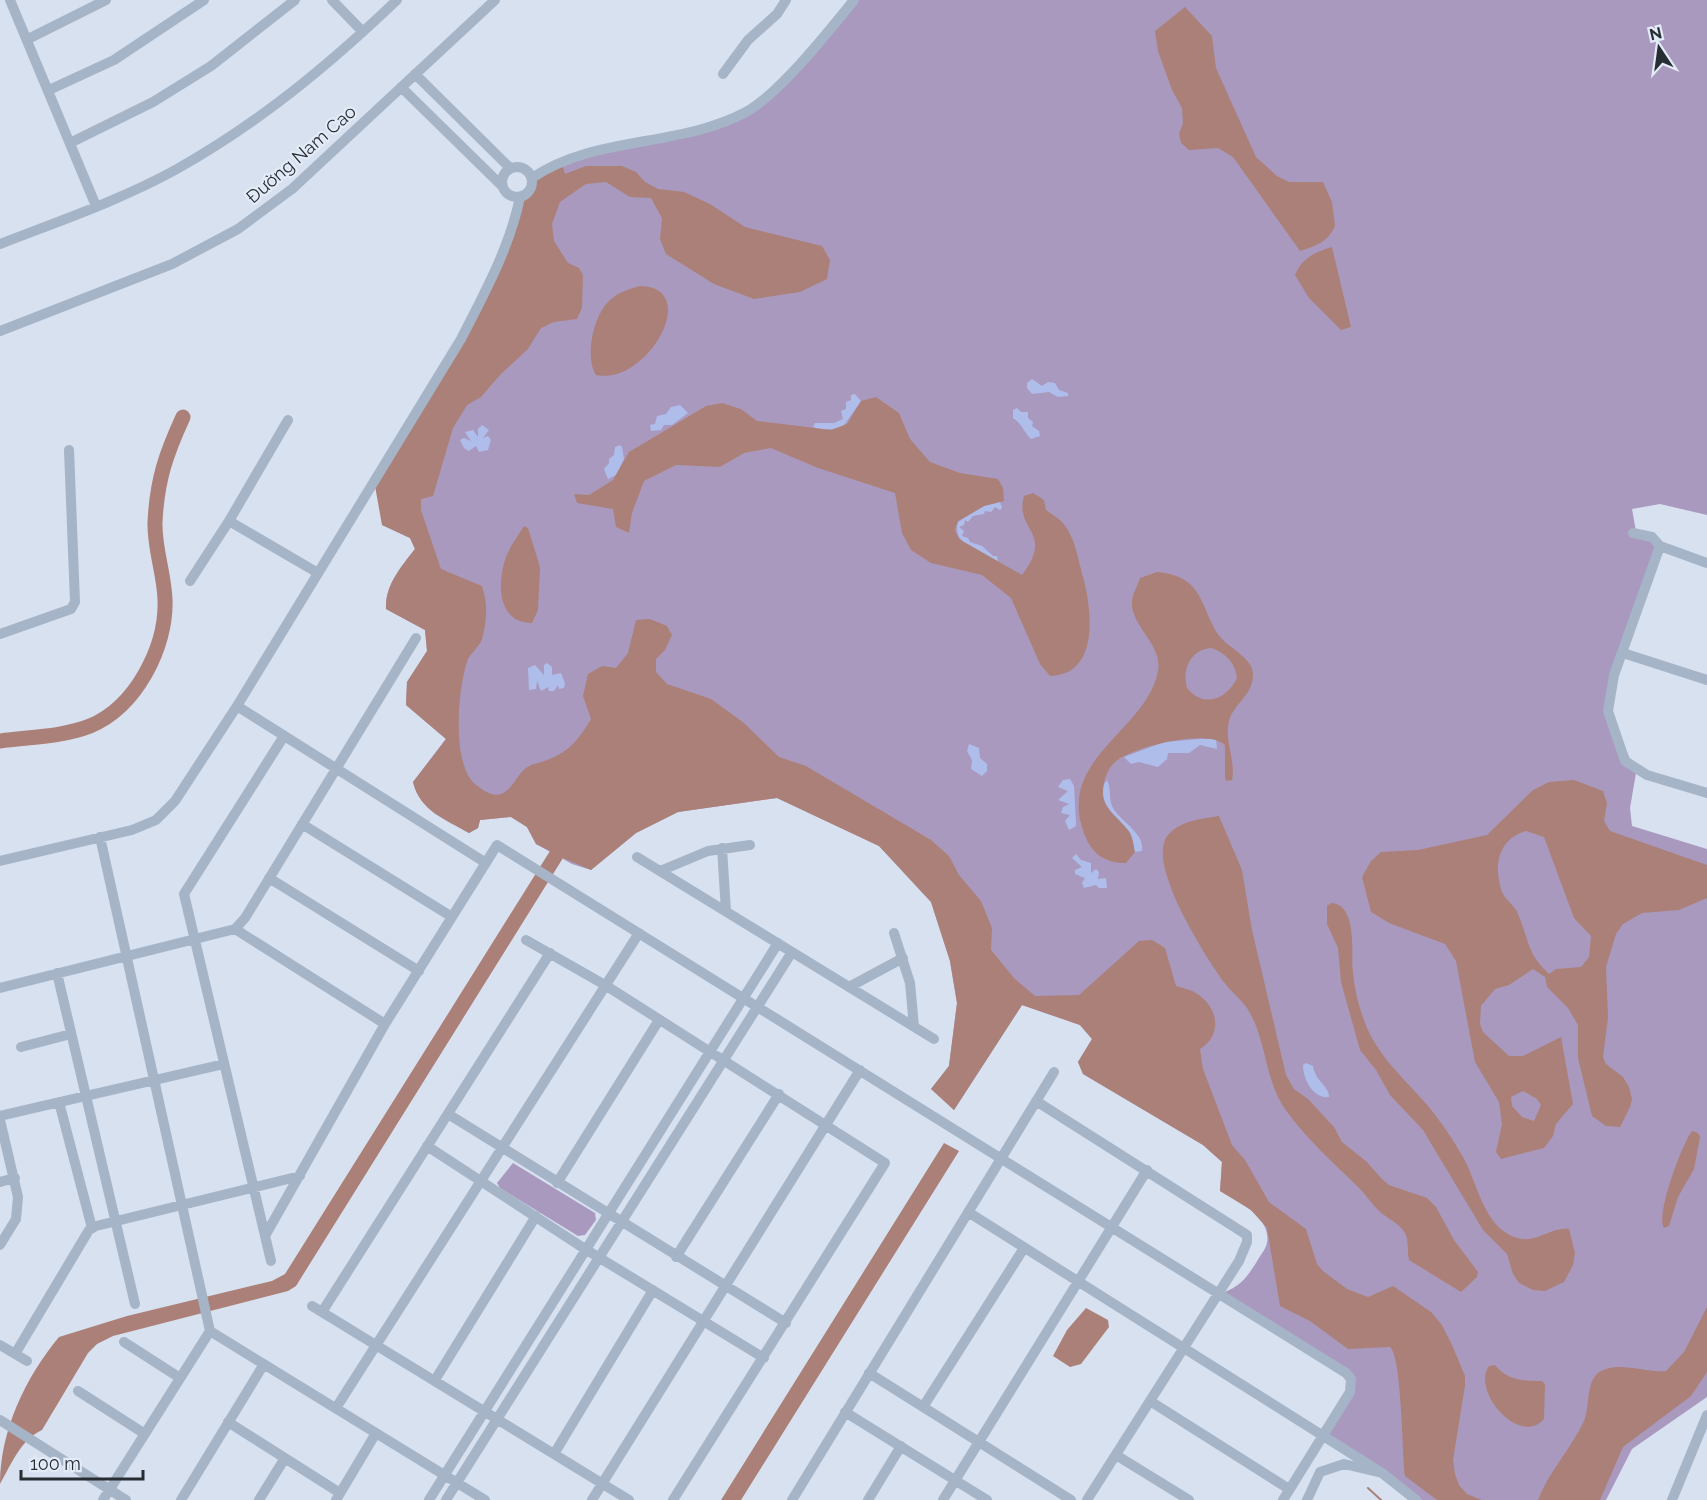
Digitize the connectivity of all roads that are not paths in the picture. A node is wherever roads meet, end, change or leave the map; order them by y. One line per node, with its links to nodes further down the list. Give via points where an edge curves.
1 (10, 0): 11 (street)
2 (106, 0): 11 (street)
3 (204, 0): 15 (street, via 114,60)
4 (295, 0): 16 (street, via 212,66 153,102)
5 (332, 0): 10 (street)
6 (397, 0): 10 (street)
7 (495, 0): 12 (street, Đường Nam Cao)
8 (786, 0): 13 (street, via 777,14 748,40)
9 (854, 0): 18 (street, via 771,93 748,111 702,129 586,153 558,162)
10 (363, 32): 21 (street, via 290,96 251,123 175,170)
11 (28, 39): 15 (street)
12 (415, 74): 14 (street, Đường Nam Cao); 17 (street)
13 (723, 74)
14 (402, 87): 19 (street); 23 (street, Đường Nam Cao, via 292,189 238,229 172,264)
15 (49, 90): 16 (street)
16 (70, 143): 21 (street)
17 (510, 168): 18 (street, via 524,168); 19 (street, via 504,174)
18 (532, 178): 20 (street, via 531,188)
19 (502, 187): 20 (street, via 509,195)
20 (520, 197): 30 (street, via 515,220 461,339)
21 (96, 206): 22 (street)
22 (0, 244)
23 (0, 331)
24 (288, 420): 26 (street)
25 (69, 450): 32 (street, via 75,602 71,609)
26 (229, 521): 30 (street); 31 (street)
27 (1633, 534): 28 (street, via 1652,537)
28 (1660, 546): 29 (street); 34 (street)
29 (1707, 563)
30 (318, 573): 36 (street)
31 (190, 581)
32 (0, 634)
33 (416, 638): 38 (street)
34 (1623, 653): 35 (street); 39 (street, via 1608,702 1624,761 1647,775)
35 (1707, 680)
36 (237, 706): 37 (street); 41 (street, via 175,801 156,820)
37 (284, 736): 38 (street); 54 (street, via 184,894)
38 (336, 770): 40 (street); 46 (street)
39 (1707, 793)
40 (302, 824): 48 (street); 50 (street)
41 (100, 837): 45 (street); 59 (street)
42 (750, 845): 43 (street)
43 (722, 848): 47 (street, via 688,857); 49 (street)
44 (637, 857): 47 (street)
45 (0, 861)
46 (486, 863): 50 (street); 52 (street, via 497,845)
47 (660, 871): 49 (street)
48 (269, 878): 51 (street); 61 (street)
49 (726, 911): 56 (street)
50 (452, 917): 61 (street)
51 (235, 929): 54 (street); 69 (street)
52 (639, 933): 63 (street); 66 (street)
53 (894, 933): 60 (street)
54 (195, 938): 59 (street); 76 (street)
55 (526, 940): 58 (street)
56 (778, 943): 57 (street); 66 (street)
57 (792, 952): 64 (street); 67 (street)
58 (550, 953): 63 (street); 84 (street)
59 (126, 955): 62 (street); 79 (street)
60 (903, 958): 64 (street); 70 (street)
61 (419, 971): 69 (street)
62 (57, 973): 65 (street); 71 (street)
63 (605, 985): 68 (street); 88 (street)
64 (849, 987): 70 (street)
65 (0, 988)
66 (742, 997): 67 (street); 74 (street)
67 (756, 1006): 75 (street); 77 (street)
68 (659, 1020): 74 (street); 95 (street)
69 (386, 1024): 91 (street)
70 (914, 1027): 72 (street)
71 (71, 1034): 73 (street); 81 (street)
72 (934, 1039)
73 (21, 1047)
74 (709, 1051): 75 (street); 99 (street)
75 (722, 1059): 80 (street); 102 (street)
76 (224, 1064): 79 (street); 96 (street)
77 (860, 1070): 86 (street); 89 (street)
78 (1054, 1072): 82 (street)
79 (154, 1081): 81 (street); 97 (street)
80 (779, 1094): 86 (street); 110 (street)
81 (86, 1096): 83 (street); 101 (street)
82 (1036, 1101): 89 (street); 90 (street)
83 (59, 1102): 85 (street); 104 (street)
84 (448, 1114): 87 (street); 88 (street)
85 (0, 1118): 92 (street)
86 (825, 1124): 113 (street); 120 (street, via 885,1163)
87 (427, 1146): 93 (street); 118 (street)
88 (501, 1148): 93 (street); 95 (street)
89 (1001, 1158): 98 (street); 103 (street)
90 (1147, 1170): 103 (street); 115 (street, via 1247,1234 1239,1261)
91 (300, 1176): 96 (street); 105 (street)
92 (15, 1178): 94 (street); 106 (street, via 16,1220)
93 (480, 1181): 100 (street); 124 (street)
94 (0, 1182)
95 (557, 1183): 99 (street)
96 (254, 1188): 97 (street); 105 (street)
97 (182, 1205): 101 (street); 121 (street)
98 (968, 1212): 107 (street); 130 (street)
99 (607, 1215): 102 (street); 108 (street)
100 (536, 1216): 108 (street); 132 (street)
101 (115, 1222): 104 (street); 116 (street)
102 (620, 1223): 109 (street); 110 (street)
103 (1112, 1227): 112 (street); 115 (street)
104 (92, 1228): 126 (street)
105 (265, 1236): 111 (street)
106 (0, 1245)
107 (1024, 1248): 112 (street); 135 (street)
108 (585, 1249): 109 (street); 137 (street)
109 (598, 1257): 114 (street); 140 (street)
110 (676, 1257): 113 (street)
111 (271, 1261)
112 (1078, 1282): 125 (street); 146 (street)
113 (725, 1287): 119 (street); 120 (street)
114 (652, 1290): 119 (street); 148 (street)
115 (1218, 1294): 125 (street); 145 (street, via 1349,1377 1350,1392)
116 (135, 1304)
117 (312, 1306): 118 (street)
118 (322, 1312): 124 (street)
119 (704, 1321): 127 (street); 155 (street)
120 (786, 1323): 127 (street)
121 (210, 1328): 129 (street); 131 (street)
122 (124, 1342): 131 (street)
123 (0, 1345): 126 (street)
124 (376, 1345): 132 (street); 136 (street)
125 (1184, 1348): 134 (street); 145 (street)
126 (15, 1354): 128 (street)
127 (764, 1358): 168 (street)
128 (27, 1361)
129 (264, 1364): 136 (street); 141 (street)
130 (869, 1373): 135 (street); 138 (street)
131 (180, 1378): 144 (street)
132 (435, 1380): 137 (street)
133 (78, 1391): 144 (street)
134 (1150, 1401): 149 (street); 156 (street)
135 (923, 1407): 146 (street)
136 (336, 1408): 143 (street)
137 (484, 1410): 140 (street); 152 (street)
138 (845, 1412): 147 (street); 169 (street)
139 (1707, 1414): 179 (street)
140 (497, 1418): 148 (street); 154 (street)
141 (228, 1422): 150 (street); 161 (street)
142 (4, 1423): 157 (street)
143 (376, 1433): 152 (street); 158 (street)
144 (145, 1434): 157 (street)
145 (1322, 1436): 151 (street); 156 (street)
146 (979, 1442): 153 (street); 173 (street)
147 (901, 1446): 153 (street); 170 (street)
148 (554, 1454): 155 (street)
149 (1116, 1455): 174 (street); 175 (street)
150 (285, 1458): 158 (street); 162 (street)
151 (1382, 1473): 177 (street, via 1336,1465 1320,1472); 178 (street)
152 (444, 1475): 154 (street); 163 (street)
153 (955, 1480): 171 (street); 172 (street)
154 (456, 1482): 164 (street); 165 (street)
155 (602, 1484): 166 (street); 167 (street)
156 (1289, 1489): 176 (street)
157 (109, 1490): 159 (street); 160 (street)
158 (338, 1496)
159 (103, 1500)
160 (126, 1500)
161 (181, 1500)
162 (260, 1500)
163 (429, 1500)
164 (446, 1500)
165 (485, 1500)
166 (592, 1500)
167 (628, 1500)
168 (673, 1500)
169 (792, 1500)
170 (868, 1500)
171 (943, 1500)
172 (987, 1500)
173 (1071, 1500)
174 (1087, 1500)
175 (1189, 1500)
176 (1282, 1500)
177 (1307, 1500)
178 (1416, 1500)
179 (1672, 1500)

